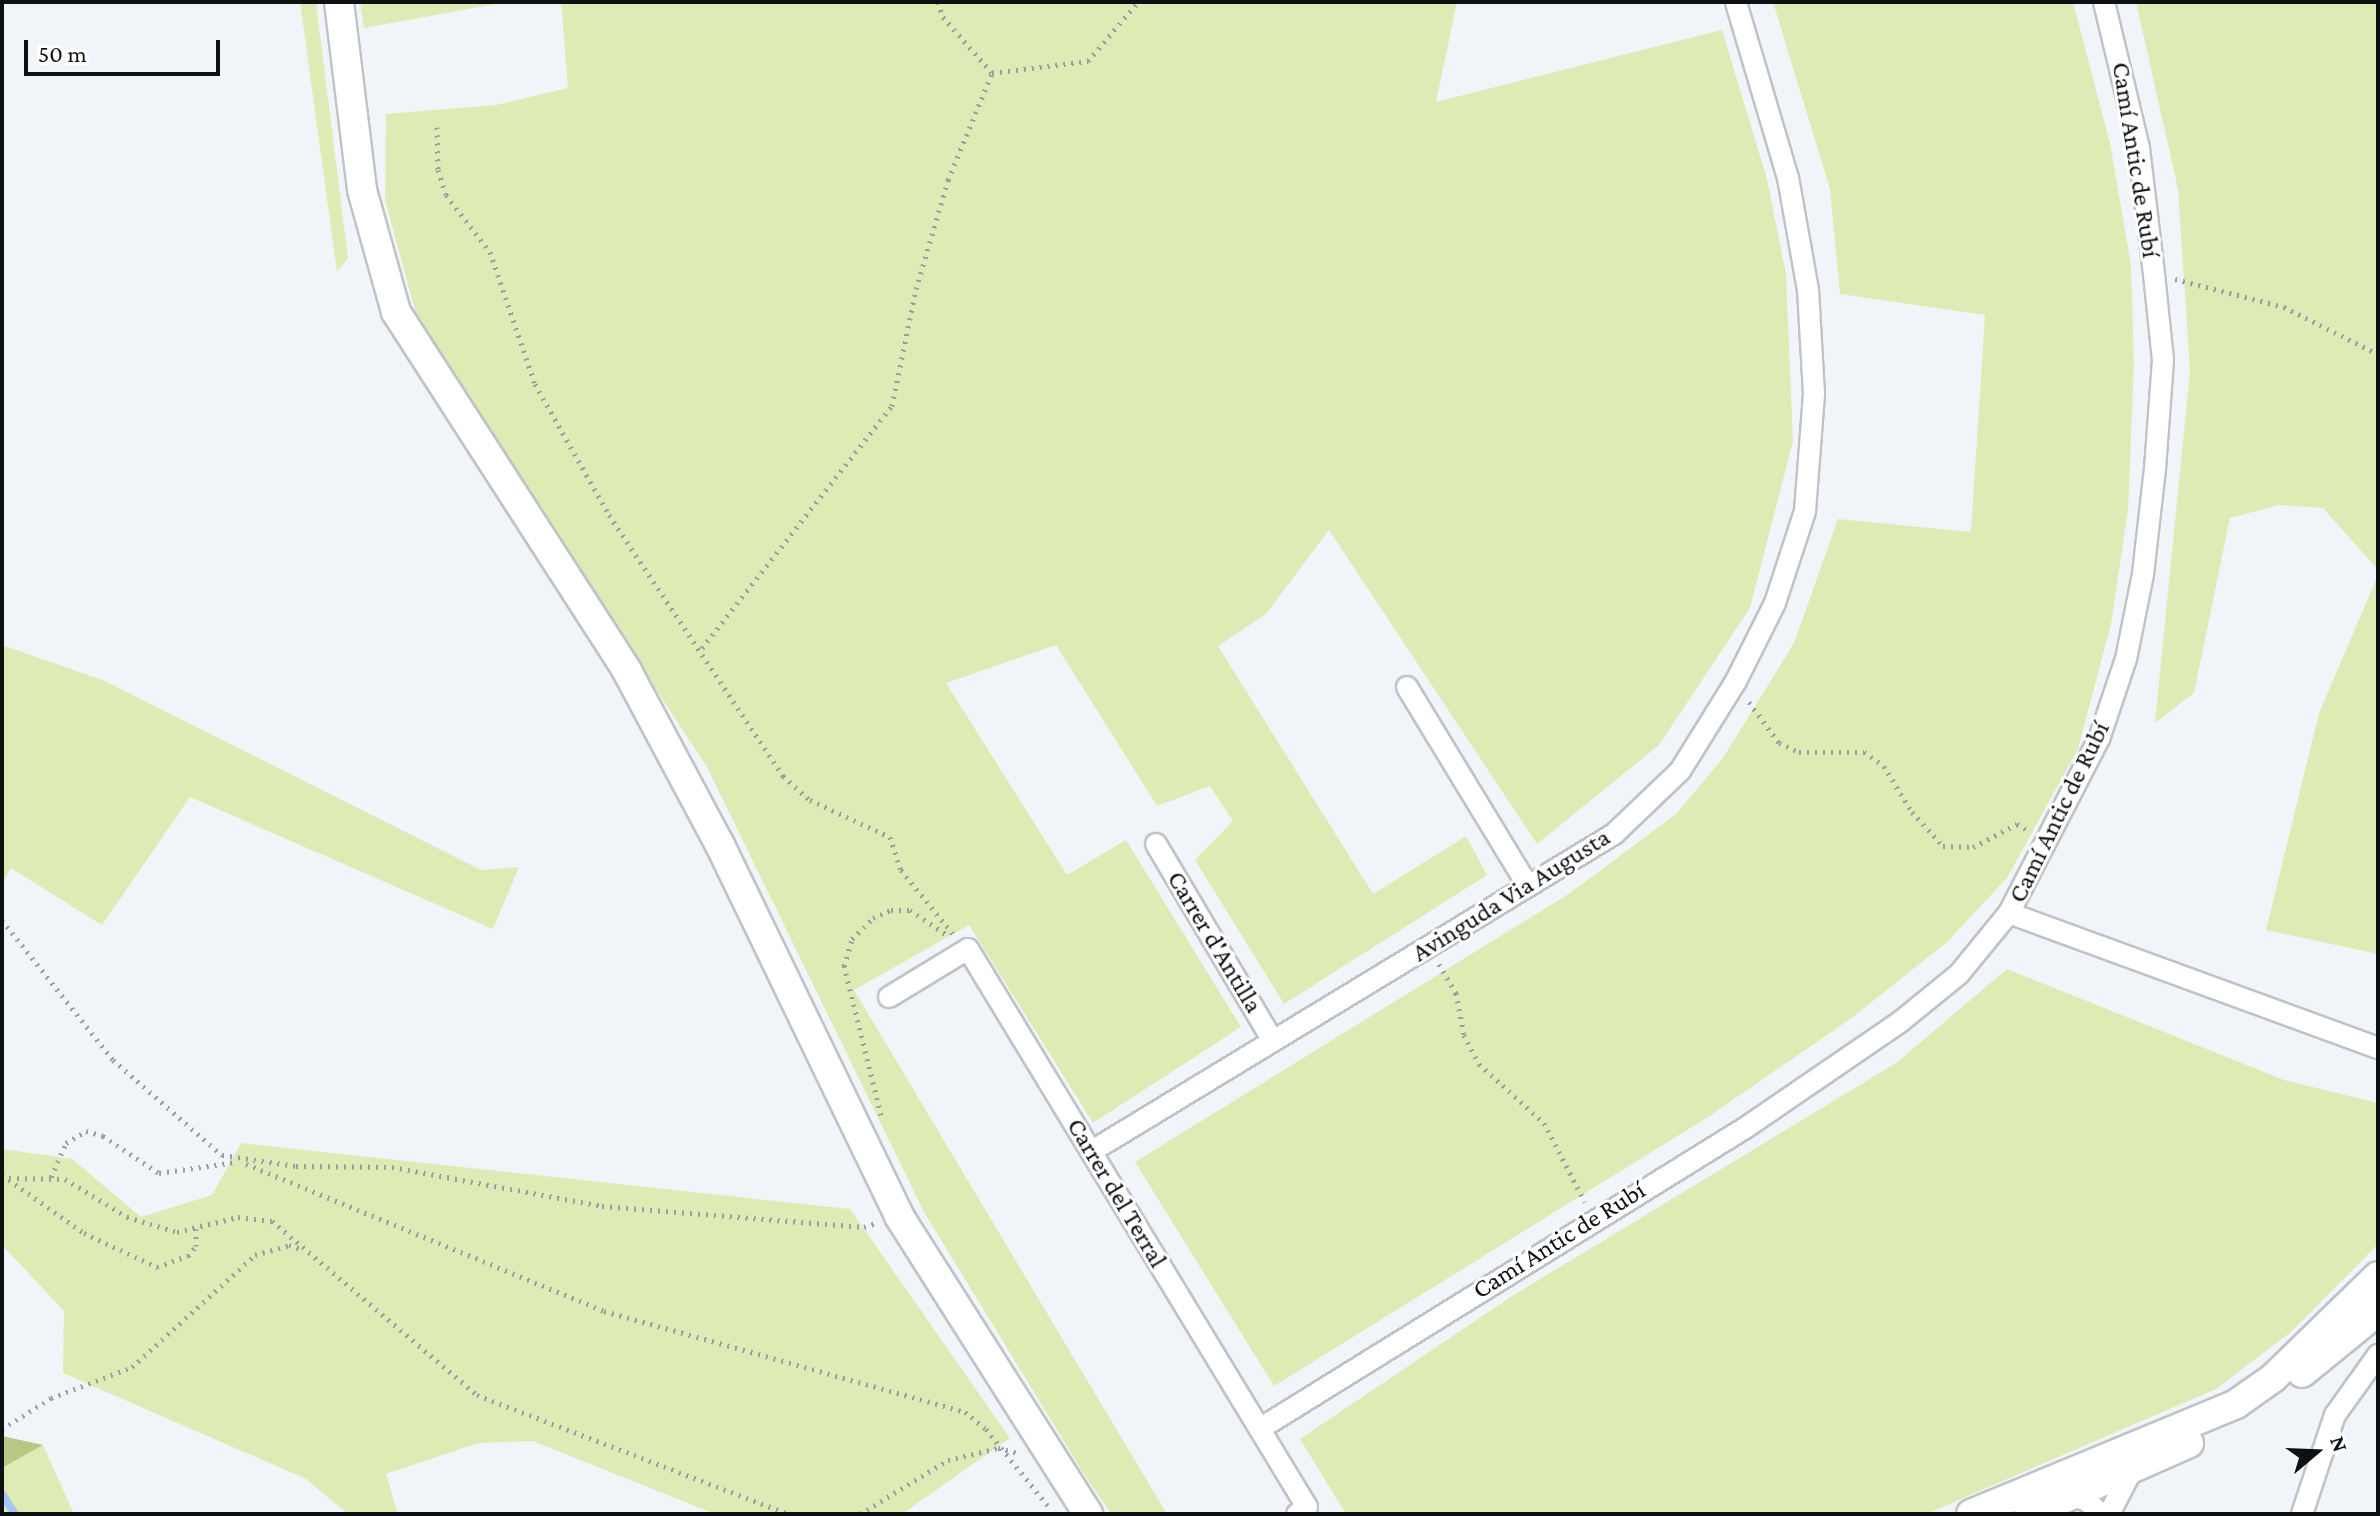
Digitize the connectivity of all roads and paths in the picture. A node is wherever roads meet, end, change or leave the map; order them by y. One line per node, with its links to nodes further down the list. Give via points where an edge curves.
1 (339, 2): 28 (main road, via 362,190 396,312 649,710)
2 (938, 2): 6 (path, via 943,17)
3 (1138, 2): 6 (path, via 1088,61)
4 (1736, 2): 11 (street, Avinguda Via Augusta, via 1788,178 1808,290 1814,394 1805,511 1775,603)
5 (2104, 2): 8 (street, Camí Antic de Rubí, via 2139,148)
6 (992, 73): 10 (path, via 948,180 916,289 892,406)
7 (437, 127): 10 (path, via 438,170 446,195 490,252 535,384 609,515)
8 (2154, 274): 9 (path, via 2284,307); 14 (street, Camí Antic de Rubí, via 2163,360 2143,574 2126,659 2099,739)
9 (2378, 354)
10 (702, 648): 13 (path, via 794,789)
11 (1735, 683): 14 (path, via 1779,743 1799,752 1864,752 1884,766 1912,812 1943,846 1973,847 2017,824); 16 (street, Avinguda Via Augusta, via 1680,771 1614,834)
12 (1407, 687): 16 (street)
13 (890, 837)
14 (2049, 841): 17 (street, Camí Antic de Rubí)
15 (1156, 844): 21 (street, Carrer d'Antilla)
16 (1528, 886): 19 (street, Avinguda Via Augusta)
17 (2009, 913): 22 (street); 29 (street, Camí Antic de Rubí, via 1959,974 1900,1022 1745,1128)
18 (2, 920): 24 (path, via 113,1060 222,1155)
19 (1428, 947): 21 (street, Avinguda Via Augusta); 29 (path, via 1456,993 1464,1035 1479,1064 1544,1123)
20 (889, 997): 23 (street, Carrer del Terral, via 968,949)
21 (1273, 1041): 23 (street, Avinguda Via Augusta)
22 (2378, 1048)
23 (1092, 1151): 35 (street, Carrer del Terral)
24 (240, 1161): 26 (path, via 159,1173 103,1136 86,1131 66,1143); 28 (path, via 392,1167 633,1208 864,1227); 37 (path, via 604,1311 965,1412)
25 (2, 1175): 27 (path)
26 (51, 1177): 27 (path); 30 (path, via 78,1184 140,1224 177,1232)
27 (9, 1178): 30 (path, via 84,1233 157,1267 188,1256 196,1246)
28 (899, 1216): 44 (main road)
29 (1593, 1217): 35 (street, Camí Antic de Rubí)
30 (196, 1229): 31 (path, via 257,1215)
31 (305, 1250): 36 (path, via 289,1245 255,1255 132,1367 51,1398); 41 (path, via 489,1401 640,1453)
32 (2378, 1276): 40 (main road, via 2283,1369 2236,1404)
33 (2378, 1311): 38 (main road, via 2262,1403)
34 (2378, 1355): 50 (street, via 2335,1415)
35 (1261, 1428): 45 (street, Carrer del Terral, via 1307,1507)
36 (2, 1429)
37 (998, 1448): 42 (path, via 948,1460); 43 (path)
38 (2133, 1468): 39 (main road); 49 (street)
39 (2076, 1494): 40 (street, via 2051,1491); 47 (main road); 48 (street)
40 (2000, 1500): 46 (main road)
41 (788, 1514)
42 (860, 1514)
43 (1056, 1514)
44 (1088, 1514)
45 (1297, 1514)
46 (1971, 1514)
47 (2029, 1514)
48 (2101, 1514)
49 (2109, 1514)
50 (2302, 1514)

